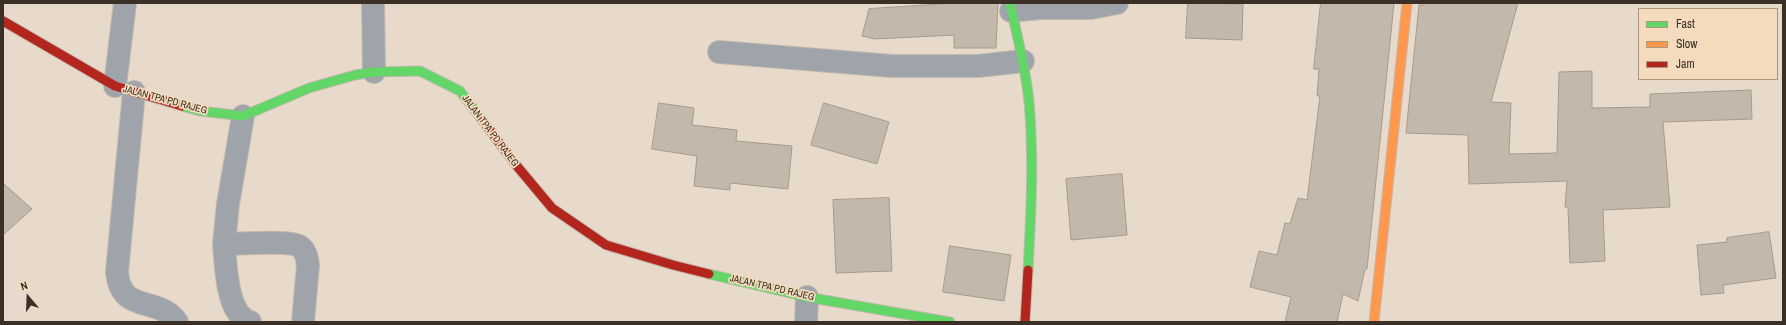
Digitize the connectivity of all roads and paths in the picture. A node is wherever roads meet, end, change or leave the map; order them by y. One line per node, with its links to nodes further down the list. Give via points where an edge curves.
1 (125, 3): 10 (street)
2 (373, 3): 9 (street)
3 (1117, 3): 5 (street, via 1091,8)
4 (1407, 3): 20 (street)
5 (1010, 7): 8 (street)
6 (3, 21): 10 (street, JALAN TPA PD RAJEG)
7 (719, 52): 8 (street, via 892,66 978,66)
8 (1023, 61): 19 (street, via 1033,162)
9 (374, 72): 11 (street, JALAN TPA PD RAJEG, via 309,88); 13 (street, JALAN TPA PD RAJEG, via 420,71 460,91 552,208 606,245 673,265)
10 (125, 89): 11 (street, JALAN TPA PD RAJEG, via 200,111); 14 (street, via 118,283 125,295 135,301 160,308)
11 (243, 116): 12 (street)
12 (224, 244): 15 (street, via 230,295 238,311); 16 (street, via 292,243 302,249 308,258)
13 (807, 297): 17 (street); 18 (street, JALAN TPA PD RAJEG)
14 (177, 322)
15 (250, 322)
16 (303, 322)
17 (806, 322)
18 (950, 322)
19 (1025, 322)
20 (1374, 322)

